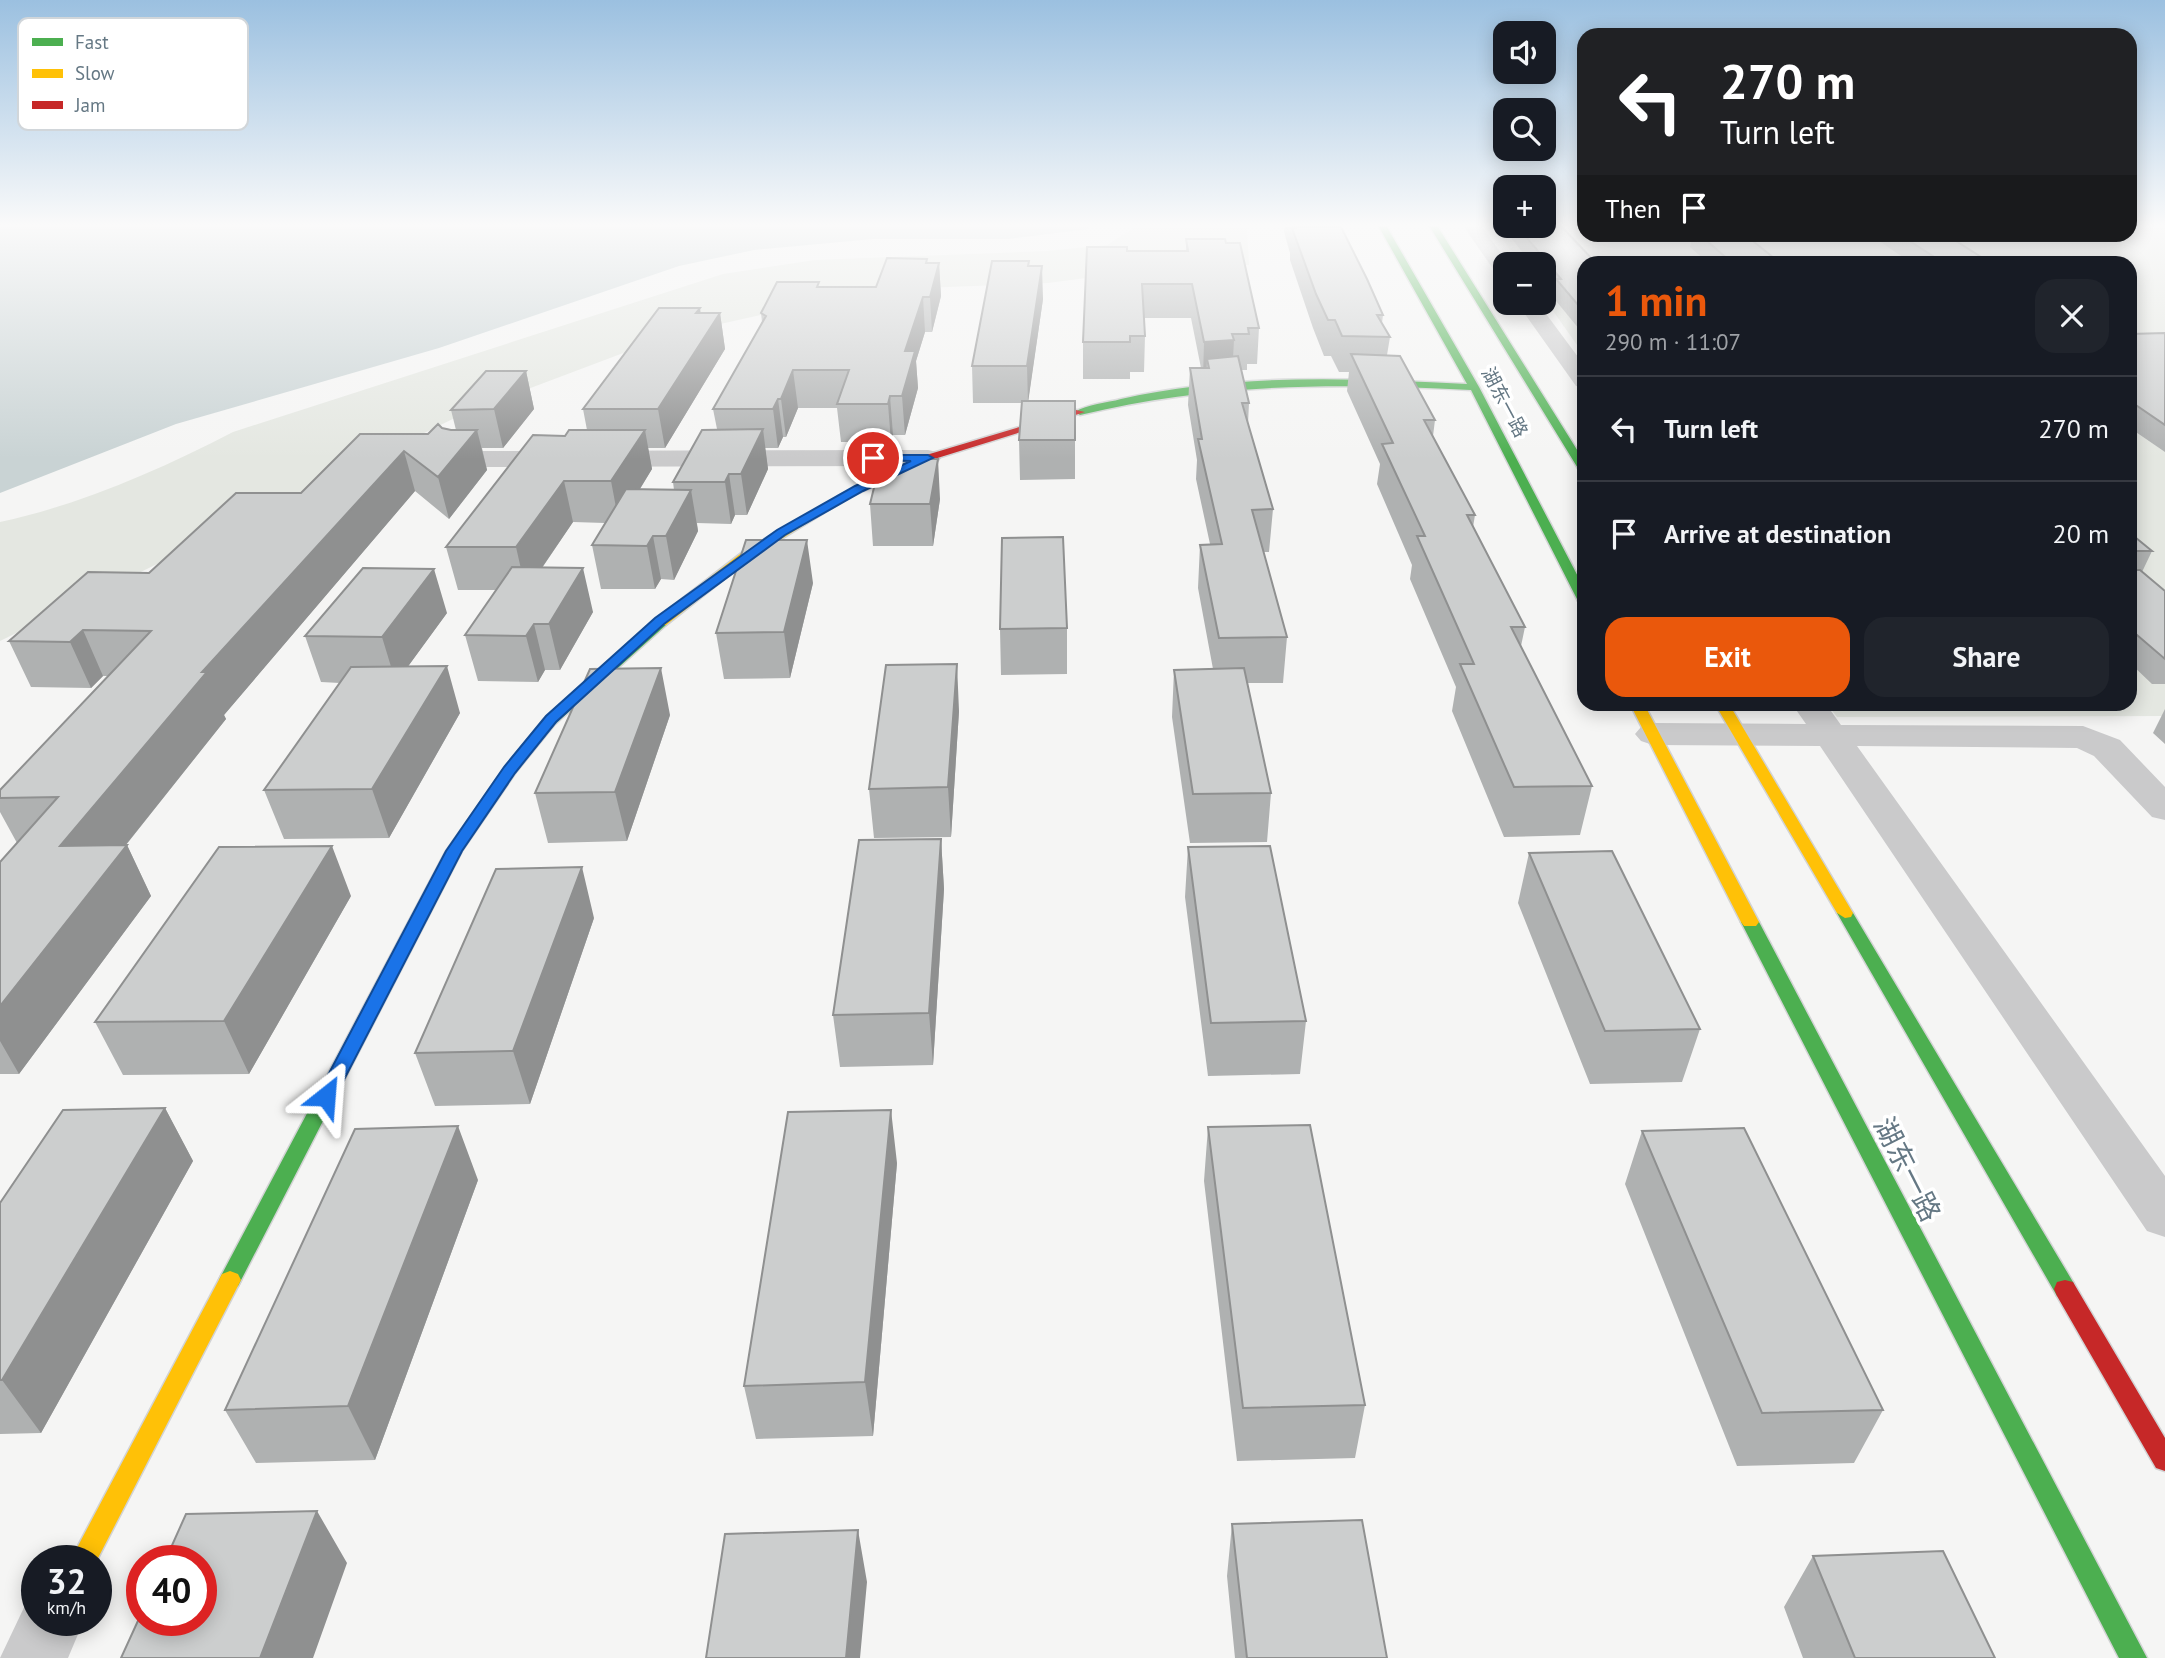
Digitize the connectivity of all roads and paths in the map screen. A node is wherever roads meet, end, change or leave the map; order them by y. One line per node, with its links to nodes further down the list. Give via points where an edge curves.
1 (1427, 304): 5 (main road, 湖东一路)
2 (1482, 304): 8 (main road, 湖东一路)
3 (1536, 315): 4 (street)
4 (1577, 371)
5 (1474, 387): 7 (main road, via 1332,380 1175,391 1113,402); 9 (main road, 湖东一路)
6 (462, 458): 7 (street)
7 (928, 458): 18 (main road, via 842,497 726,571 659,621 551,719 509,770 454,851)
8 (1577, 459)
9 (1577, 587)
10 (1641, 711): 13 (main road, 湖东一路)
11 (1726, 711): 14 (main road)
12 (1820, 720): 14 (street); 15 (street, via 2084,737 2107,748); 16 (street)
13 (1653, 734): 14 (street); 21 (main road, 湖东一路)
14 (1740, 736): 17 (main road)
15 (2165, 809)
16 (2165, 1216)
17 (2165, 1460)
18 (91, 1545)
19 (44, 1636): 20 (street)
20 (33, 1658)
21 (2133, 1658)

